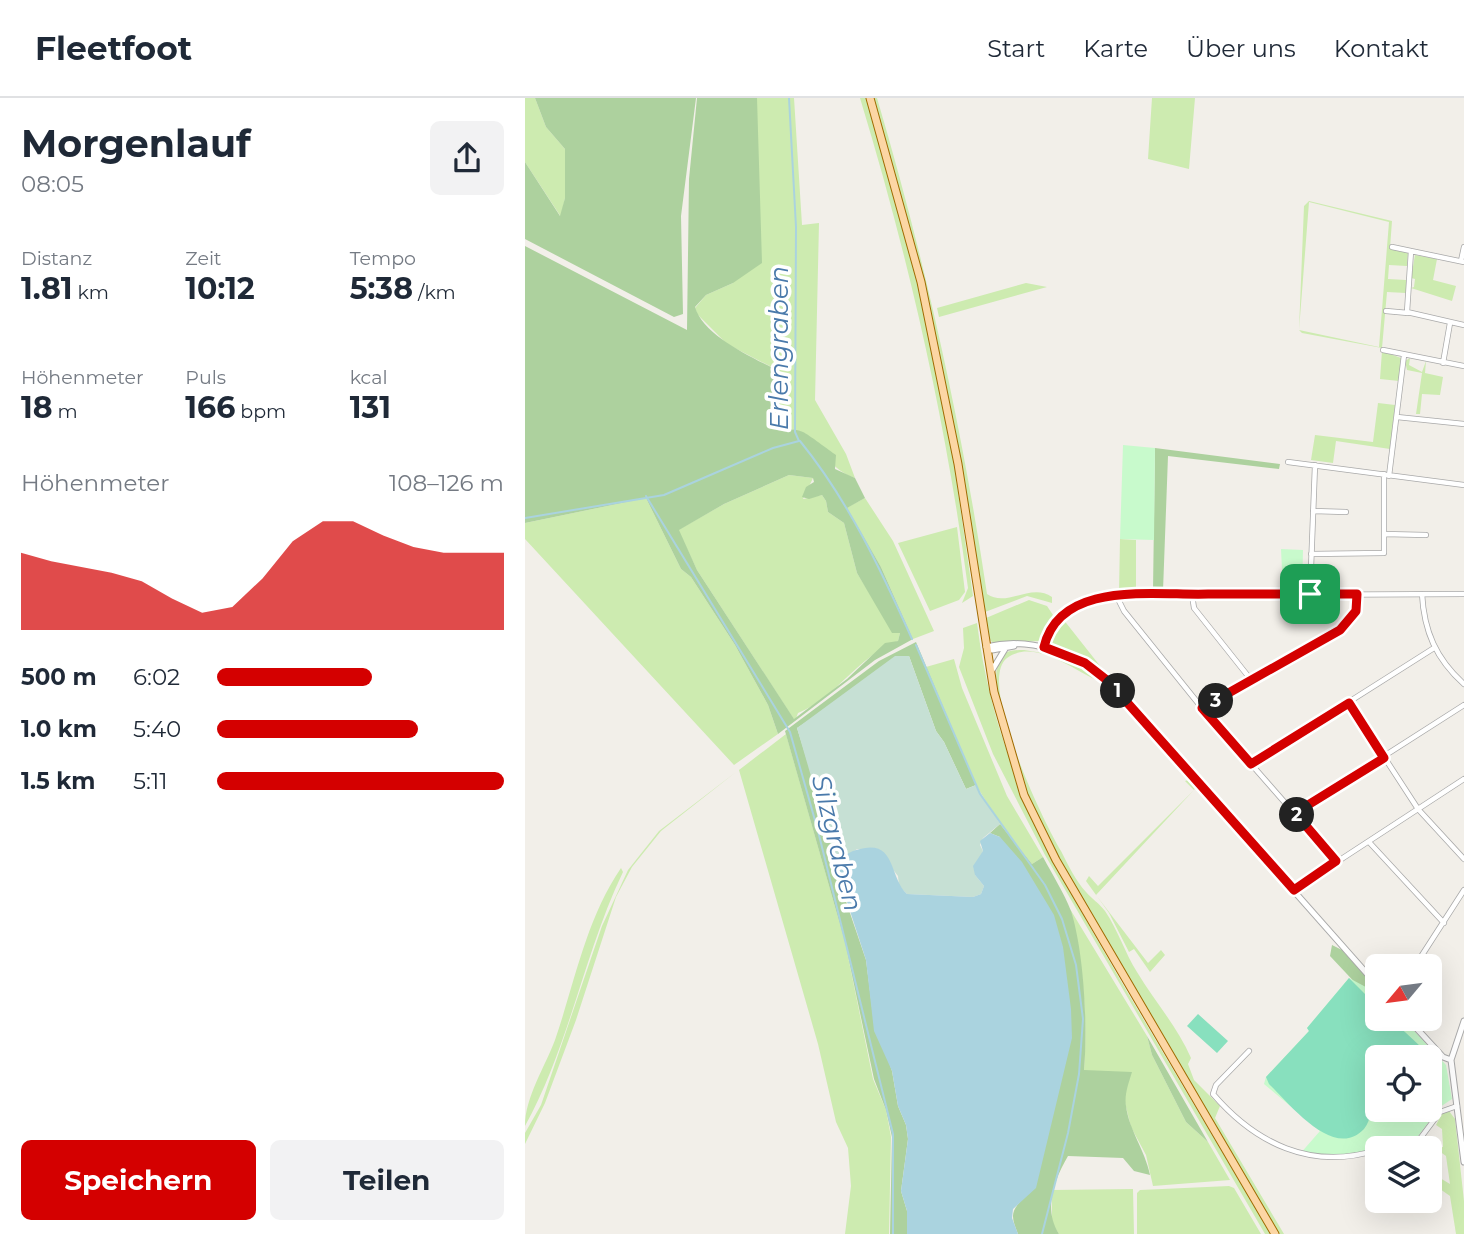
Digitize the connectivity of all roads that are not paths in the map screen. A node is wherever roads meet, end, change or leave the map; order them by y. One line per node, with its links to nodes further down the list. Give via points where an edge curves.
1 (870, 98): 32 (main road, via 907,224 942,378)
2 (1392, 247): 4 (street)
3 (1464, 247): 5 (street)
4 (1411, 251): 5 (street); 7 (street)
5 (1463, 261)
6 (1386, 311): 7 (street)
7 (1408, 313): 8 (street)
8 (1450, 323): 9 (street); 12 (street)
9 (1464, 325)
10 (1383, 350): 11 (street)
11 (1404, 355): 12 (street); 14 (street)
12 (1443, 363): 13 (street)
13 (1464, 366)
14 (1397, 417): 15 (street); 18 (street)
15 (1464, 425)
16 (1288, 462): 17 (street)
17 (1315, 465): 18 (street); 20 (street)
18 (1387, 475): 19 (street); 22 (street)
19 (1464, 485)
20 (1313, 511): 21 (street); 24 (street)
21 (1346, 512)
22 (1384, 534): 23 (street); 24 (street, via 1384,553)
23 (1426, 535)
24 (1311, 554): 25 (street)
25 (1310, 594): 26 (street); 30 (street)
26 (1357, 594): 27 (street); 37 (street, via 1356,611 1340,630)
27 (1422, 594): 28 (street); 35 (street)
28 (1464, 594)
29 (1116, 595): 30 (street); 33 (street, via 1093,598 1061,616 1050,628); 41 (street)
30 (1192, 595): 37 (street, via 1194,608)
31 (1014, 646): 32 (street); 33 (street); 34 (street)
32 (986, 647): 34 (street); 36 (main road)
33 (1044, 647): 50 (street, via 1085,663 1108,681)
34 (1006, 649): 36 (street)
35 (1434, 649): 38 (street); 39 (street)
36 (991, 672): 63 (main road, via 1013,763 1056,860)
37 (1252, 681): 41 (street)
38 (1464, 684)
39 (1349, 703): 42 (street); 43 (street)
40 (1464, 705): 42 (street)
41 (1202, 708): 43 (street)
42 (1384, 758): 45 (street); 46 (street)
43 (1251, 764): 46 (street)
44 (1464, 779): 45 (street)
45 (1418, 808): 47 (street); 48 (street)
46 (1295, 813): 49 (street)
47 (1369, 842): 49 (street); 52 (street)
48 (1464, 859)
49 (1336, 861): 50 (street)
50 (1294, 890): 54 (street)
51 (1464, 890): 52 (street)
52 (1444, 923): 53 (street)
53 (1423, 954)
54 (1365, 971)
55 (1464, 1021): 58 (street)
56 (1419, 1031): 58 (street)
57 (1249, 1051): 61 (street, via 1213,1094 1257,1136 1308,1154)
58 (1451, 1060): 59 (street)
59 (1457, 1106): 60 (street, via 1440,1112); 62 (street)
60 (1422, 1136)
61 (1365, 1152)
62 (1464, 1162)
63 (1275, 1234)

